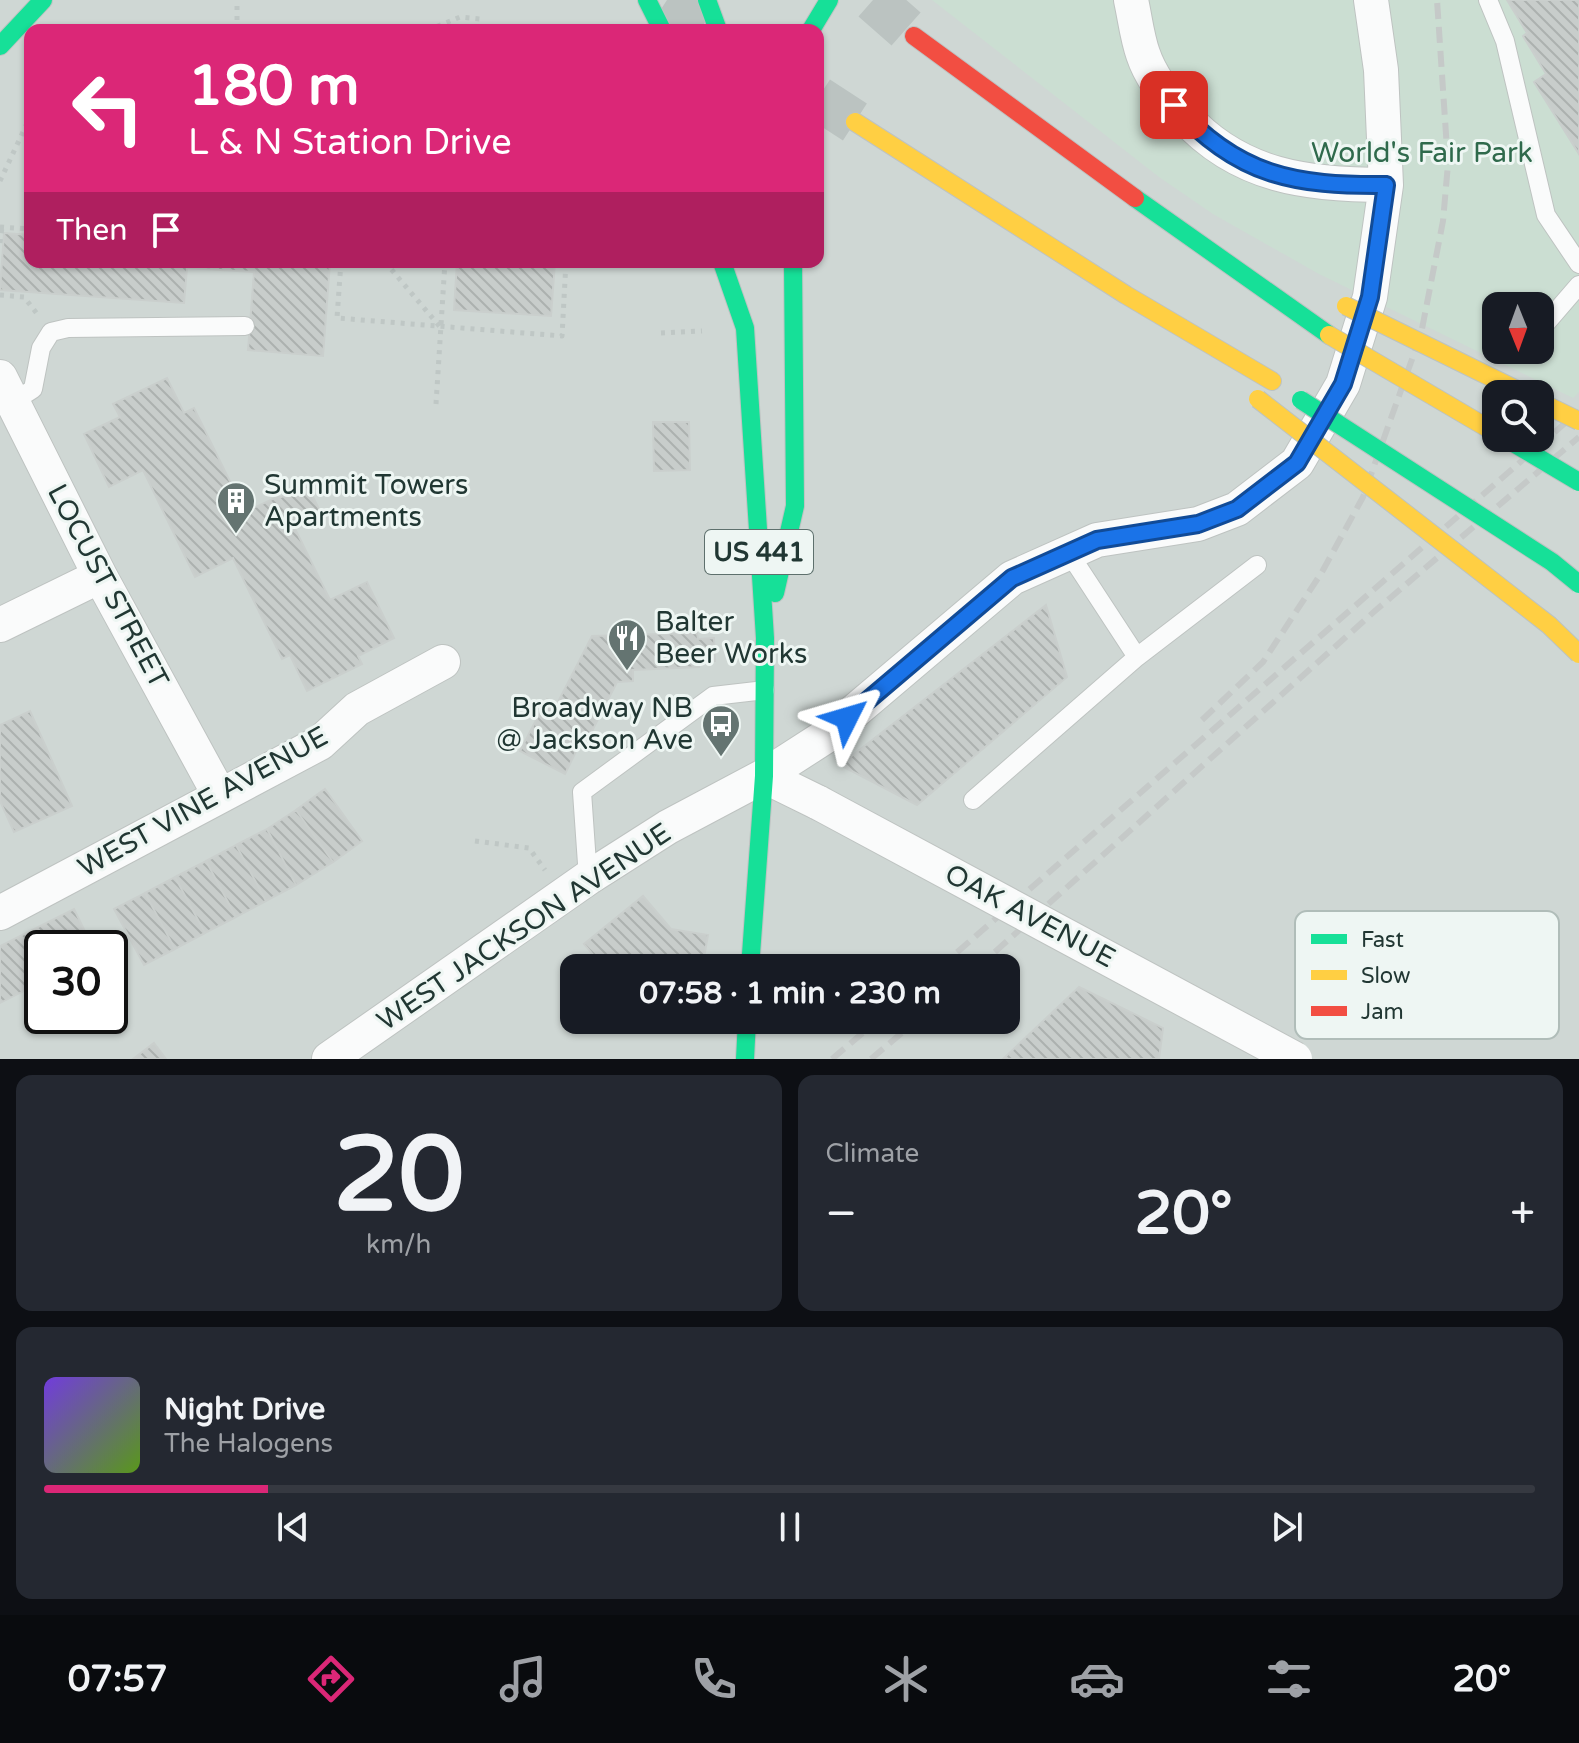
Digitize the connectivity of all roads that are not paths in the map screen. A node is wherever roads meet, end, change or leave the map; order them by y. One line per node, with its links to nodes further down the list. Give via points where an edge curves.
1 (43, 0): 12 (main road)
2 (647, 0): 8 (main road)
3 (707, 0): 9 (main road)
4 (829, 0): 10 (main road)
5 (1131, 0): 15 (street, via 1143,55 1159,86 1211,143 1242,163 1292,180)
6 (1371, 0): 15 (street, WEST JACKSON AVENUE, via 1381,70)
7 (1488, 0): 17 (lane, via 1505,41 1546,215)
8 (659, 24)
9 (716, 24)
10 (813, 24)
11 (914, 36): 14 (main road)
12 (0, 46)
13 (855, 122): 22 (main road)
14 (1105, 177): 16 (main road); 31 (main road, bridge, via 1329,335)
15 (1386, 185): 34 (street, WEST JACKSON AVENUE, via 1370,297 1343,384 1297,463 1237,509 1198,524 1097,540)
16 (1252, 257)
17 (1579, 264)
18 (724, 268): 26 (main road, US 441)
19 (793, 268): 39 (main road, via 795,506)
20 (1579, 285): 24 (lane)
21 (753, 288): 26 (main road, US 441)
22 (1126, 295): 37 (main road, bridge, via 1272,381); 40 (main road, bridge, via 1549,625)
23 (1339, 303): 27 (main road, bridge)
24 (1554, 314)
25 (245, 326): 28 (lane, via 51,332 41,348 33,389)
26 (745, 328): 39 (main road, US 441)
27 (1496, 380)
28 (6, 389): 36 (street, LOCUST STREET)
29 (1554, 409): 30 (main road, bridge)
30 (1579, 421)
31 (1482, 425)
32 (1529, 452): 33 (main road, bridge)
33 (1579, 482)
34 (1069, 553): 41 (lane); 44 (street, WEST JACKSON AVENUE, via 1012,578 823,738)
35 (1257, 565): 41 (lane)
36 (100, 576): 38 (street); 45 (street, LOCUST STREET)
37 (1579, 584)
38 (0, 625)
39 (765, 638): 43 (main road, US 441)
40 (1579, 654)
41 (1137, 657): 46 (lane)
42 (443, 662): 45 (street, WEST VINE AVENUE, via 357,709 320,743)
43 (765, 690): 44 (main road, US 441); 47 (lane, via 713,696 582,792)
44 (764, 776): 47 (street, WEST JACKSON AVENUE, via 668,827); 49 (main road, US 441); 53 (street, OAK AVENUE, bridge)
45 (219, 794): 48 (street, WEST VINE AVENUE)
46 (973, 800)
47 (588, 878): 51 (street, WEST JACKSON AVENUE)
48 (0, 913)
49 (751, 954)
50 (746, 1034): 52 (main road)
51 (329, 1059)
52 (745, 1059)
53 (1295, 1059)

